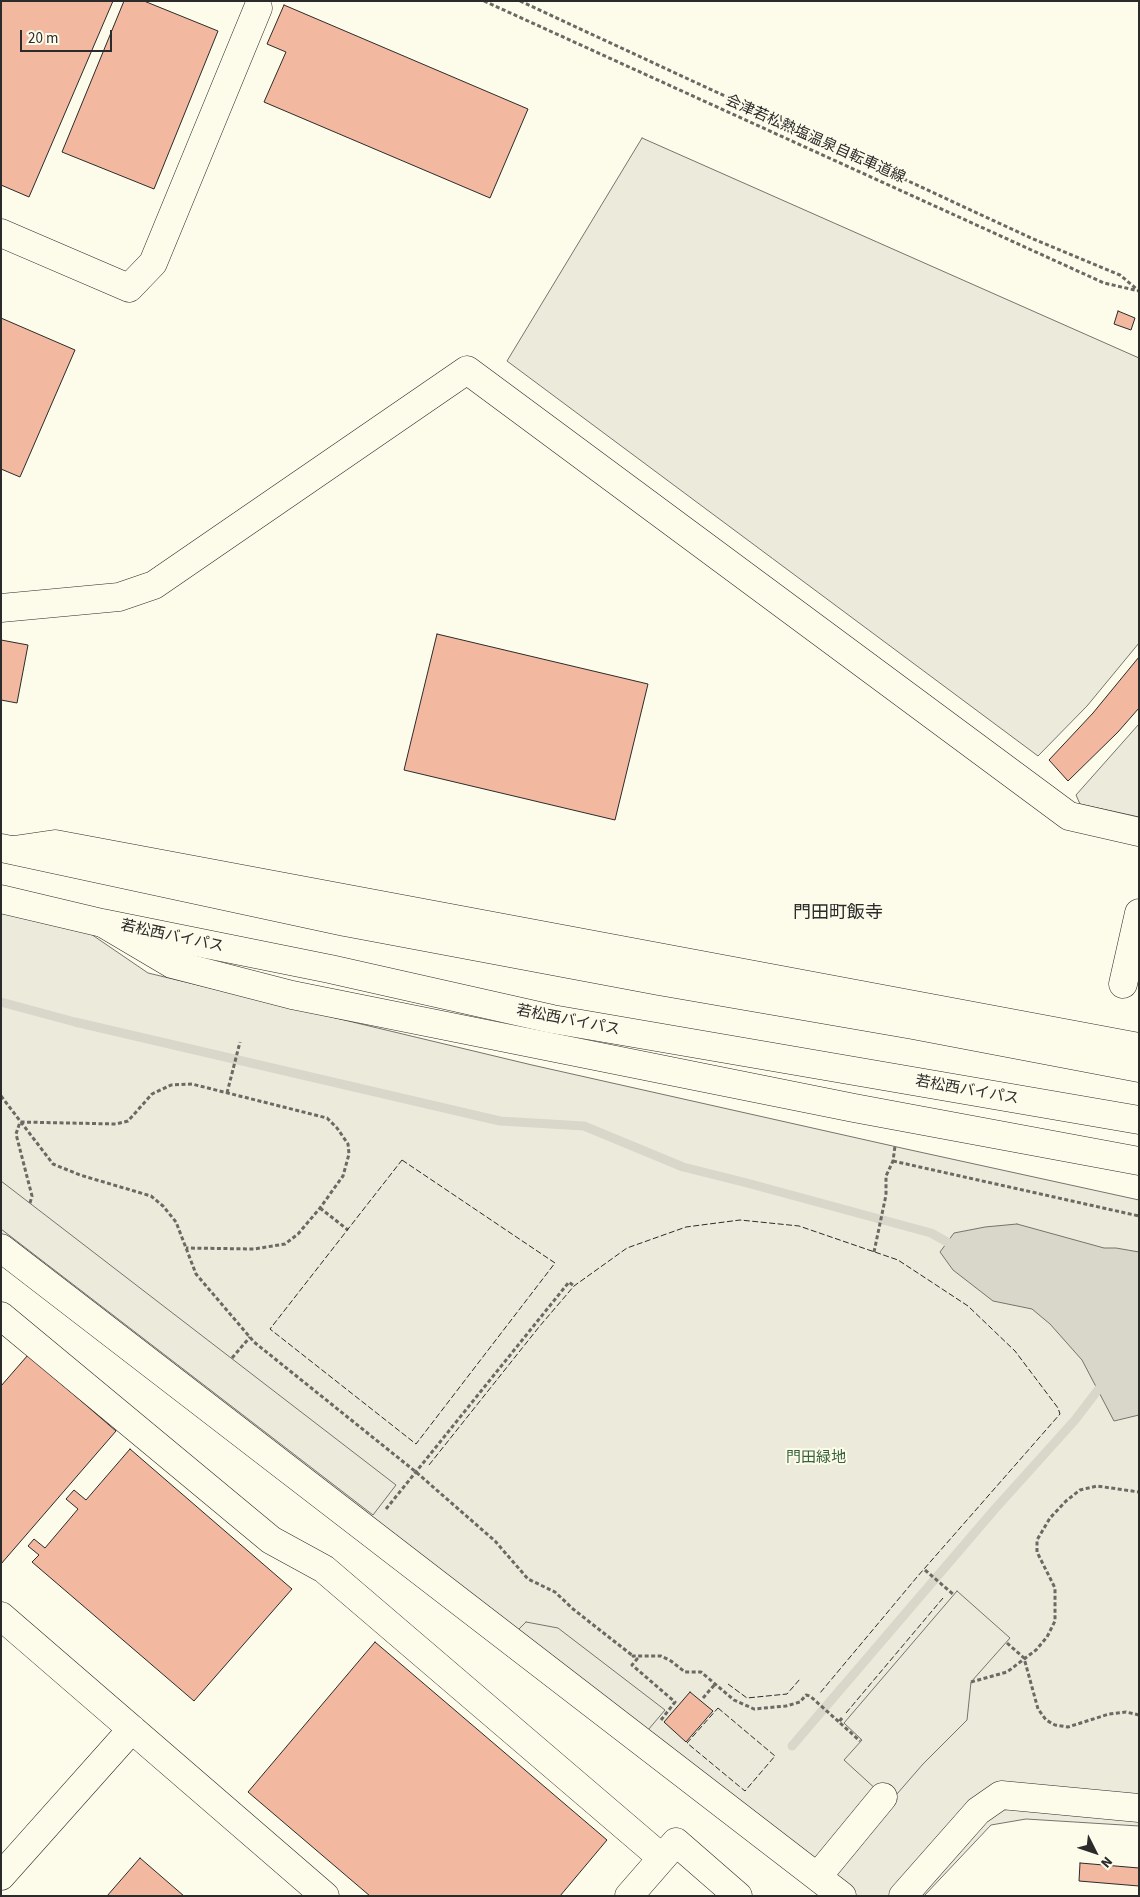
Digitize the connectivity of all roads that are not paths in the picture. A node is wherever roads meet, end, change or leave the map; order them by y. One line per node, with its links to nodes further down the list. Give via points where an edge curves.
1 (258, 8): 2 (main road, via 153,263 129,288)
2 (1, 233)
3 (1, 608): 4 (main road, via 119,597 154,585 467,370 1069,816)
4 (1139, 832)
5 (7, 849): 10 (main road, via 55,844); 11 (main road, via 345,922)
6 (1, 899): 8 (main road, 若松西バイパス)
7 (1139, 913): 9 (main road)
8 (102, 923): 12 (main road, 若松西バイパス, via 330,969 552,1019); 13 (main road, via 172,964 292,994 854,1108)
9 (1123, 984)
10 (1139, 1047)
11 (1139, 1068)
12 (1139, 1120)
13 (1139, 1161)
14 (1, 1248): 22 (main road)
15 (1, 1316): 20 (main road, via 271,1540 324,1569)
16 (1, 1616): 17 (main road)
17 (132, 1729): 21 (main road); 23 (main road)
18 (883, 1796): 22 (main road)
19 (1139, 1808): 27 (main road, via 1001,1796 978,1810)
20 (662, 1858): 24 (main road); 25 (main road, via 676,1842)
21 (1, 1876)
22 (818, 1876): 26 (main road)
23 (325, 1896)
24 (629, 1896)
25 (738, 1896)
26 (842, 1896)
27 (903, 1896)

